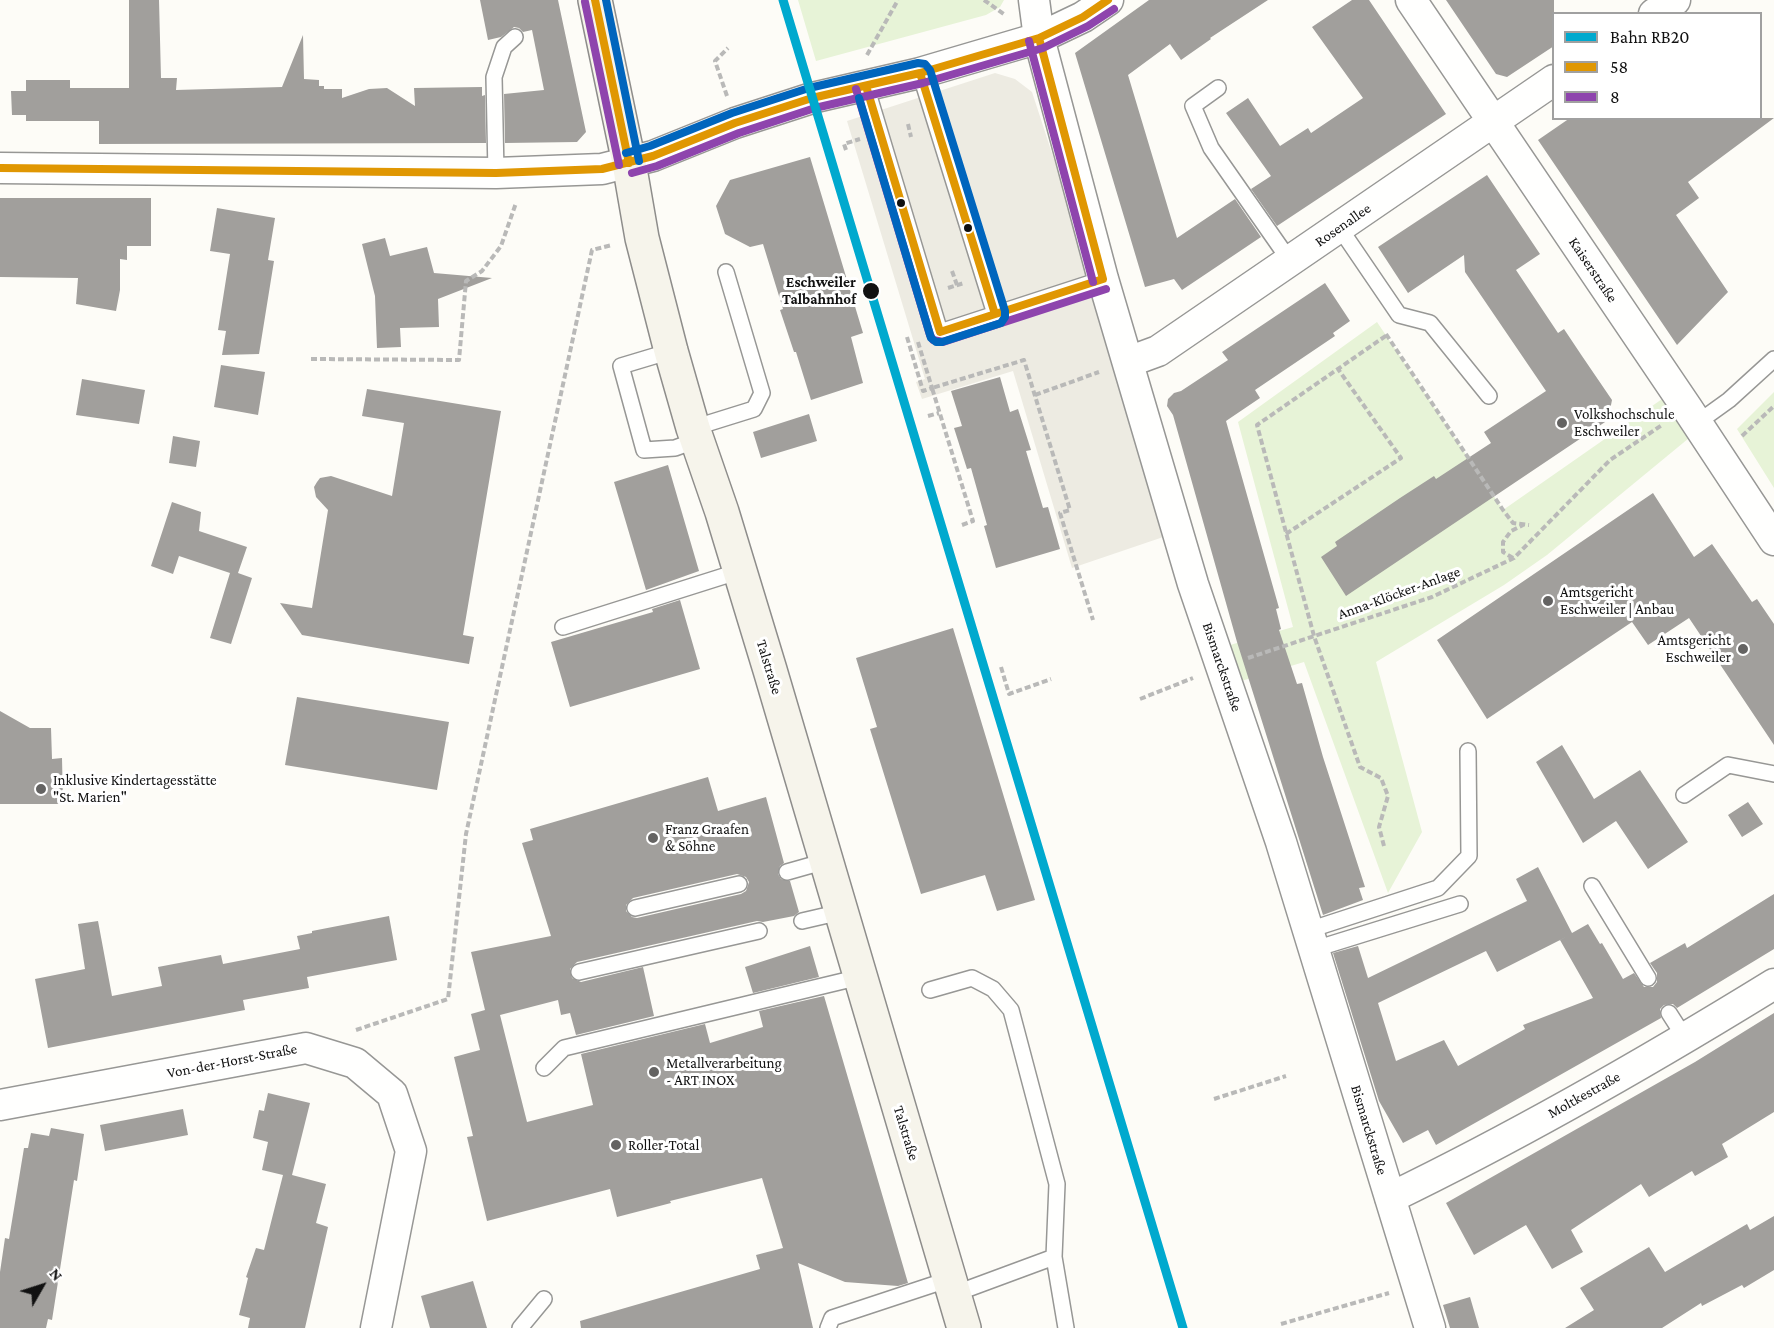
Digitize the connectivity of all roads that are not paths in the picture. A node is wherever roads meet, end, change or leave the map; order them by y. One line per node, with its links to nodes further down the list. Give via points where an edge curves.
1 (595, 0): 14 (main road, Talstraße)
2 (1034, 0): 8 (street, Bismarckstraße)
3 (1108, 0): 8 (street)
4 (1411, 0): 13 (street, Kaiserstraße)
5 (1675, 0): 6 (street)
6 (1657, 12)
7 (515, 37): 16 (lane, via 504,47 494,77)
8 (1039, 38): 9 (street); 20 (street, Bismarckstraße)
9 (920, 73): 11 (street); 21 (lane)
10 (1552, 81): 13 (street, Rosenallee)
11 (857, 88): 14 (street, via 735,123); 21 (lane, via 940,332)
12 (1218, 88): 18 (lane, via 1193,106 1211,148)
13 (1492, 121): 17 (street, Rosenallee); 26 (street, Kaiserstraße)
14 (629, 163): 16 (street, via 576,172); 22 (main road, Talstraße, via 642,238)
15 (0, 168): 16 (street)
16 (496, 172)
17 (1339, 227): 18 (street, Rosenallee); 25 (lane, via 1399,315 1430,323)
18 (1290, 261): 24 (street, Rosenallee, via 1158,351)
19 (726, 272): 27 (lane, via 762,393 754,409)
20 (1103, 279): 21 (lane); 24 (street, Bismarckstraße)
21 (995, 314)
22 (671, 351): 27 (main road, Talstraße); 27 (lane, via 621,366 644,450 675,448)
23 (1774, 359): 26 (lane, via 1729,400)
24 (1128, 362): 43 (street, Bismarckstraße, via 1190,573)
25 (1489, 396)
26 (1692, 416): 28 (street, Kaiserstraße)
27 (695, 434): 29 (main road, Talstraße)
28 (1774, 540)
29 (740, 571): 30 (lane); 34 (main road, Talstraße)
30 (563, 627)
31 (1468, 751): 43 (lane, via 1469,856 1438,888)
32 (1774, 774): 33 (lane, via 1728,765)
33 (1684, 795)
34 (826, 861): 35 (lane); 40 (main road, Talstraße)
35 (787, 872)
36 (739, 884): 39 (lane)
37 (1592, 886): 46 (lane)
38 (1460, 904): 43 (lane)
39 (635, 908)
40 (841, 912): 41 (lane); 45 (main road, Talstraße)
41 (802, 921)
42 (759, 931): 44 (lane)
43 (1312, 940): 53 (street, Bismarckstraße)
44 (579, 972)
45 (860, 977): 51 (lane, via 564,1048); 55 (main road, Talstraße)
46 (1648, 978)
47 (1774, 984): 50 (street, Moltkestraße)
48 (930, 990): 54 (lane, via 972,978 993,989 1011,1010 1057,1184)
49 (1669, 1013): 50 (lane)
50 (1685, 1038): 53 (street, Moltkestraße, via 1464,1162)
51 (544, 1068)
52 (0, 1105): 57 (street, Von-der-Horst-Straße, via 306,1048 355,1063 392,1094 411,1151)
53 (1390, 1198): 62 (street, Bismarckstraße)
54 (1054, 1257): 55 (lane); 61 (lane)
55 (952, 1286): 59 (lane, via 832,1318); 60 (main road, Talstraße)
56 (544, 1299): 58 (lane)
57 (376, 1328)
58 (520, 1328)
59 (828, 1328)
60 (964, 1328)
61 (1066, 1328)
62 (1430, 1328)

